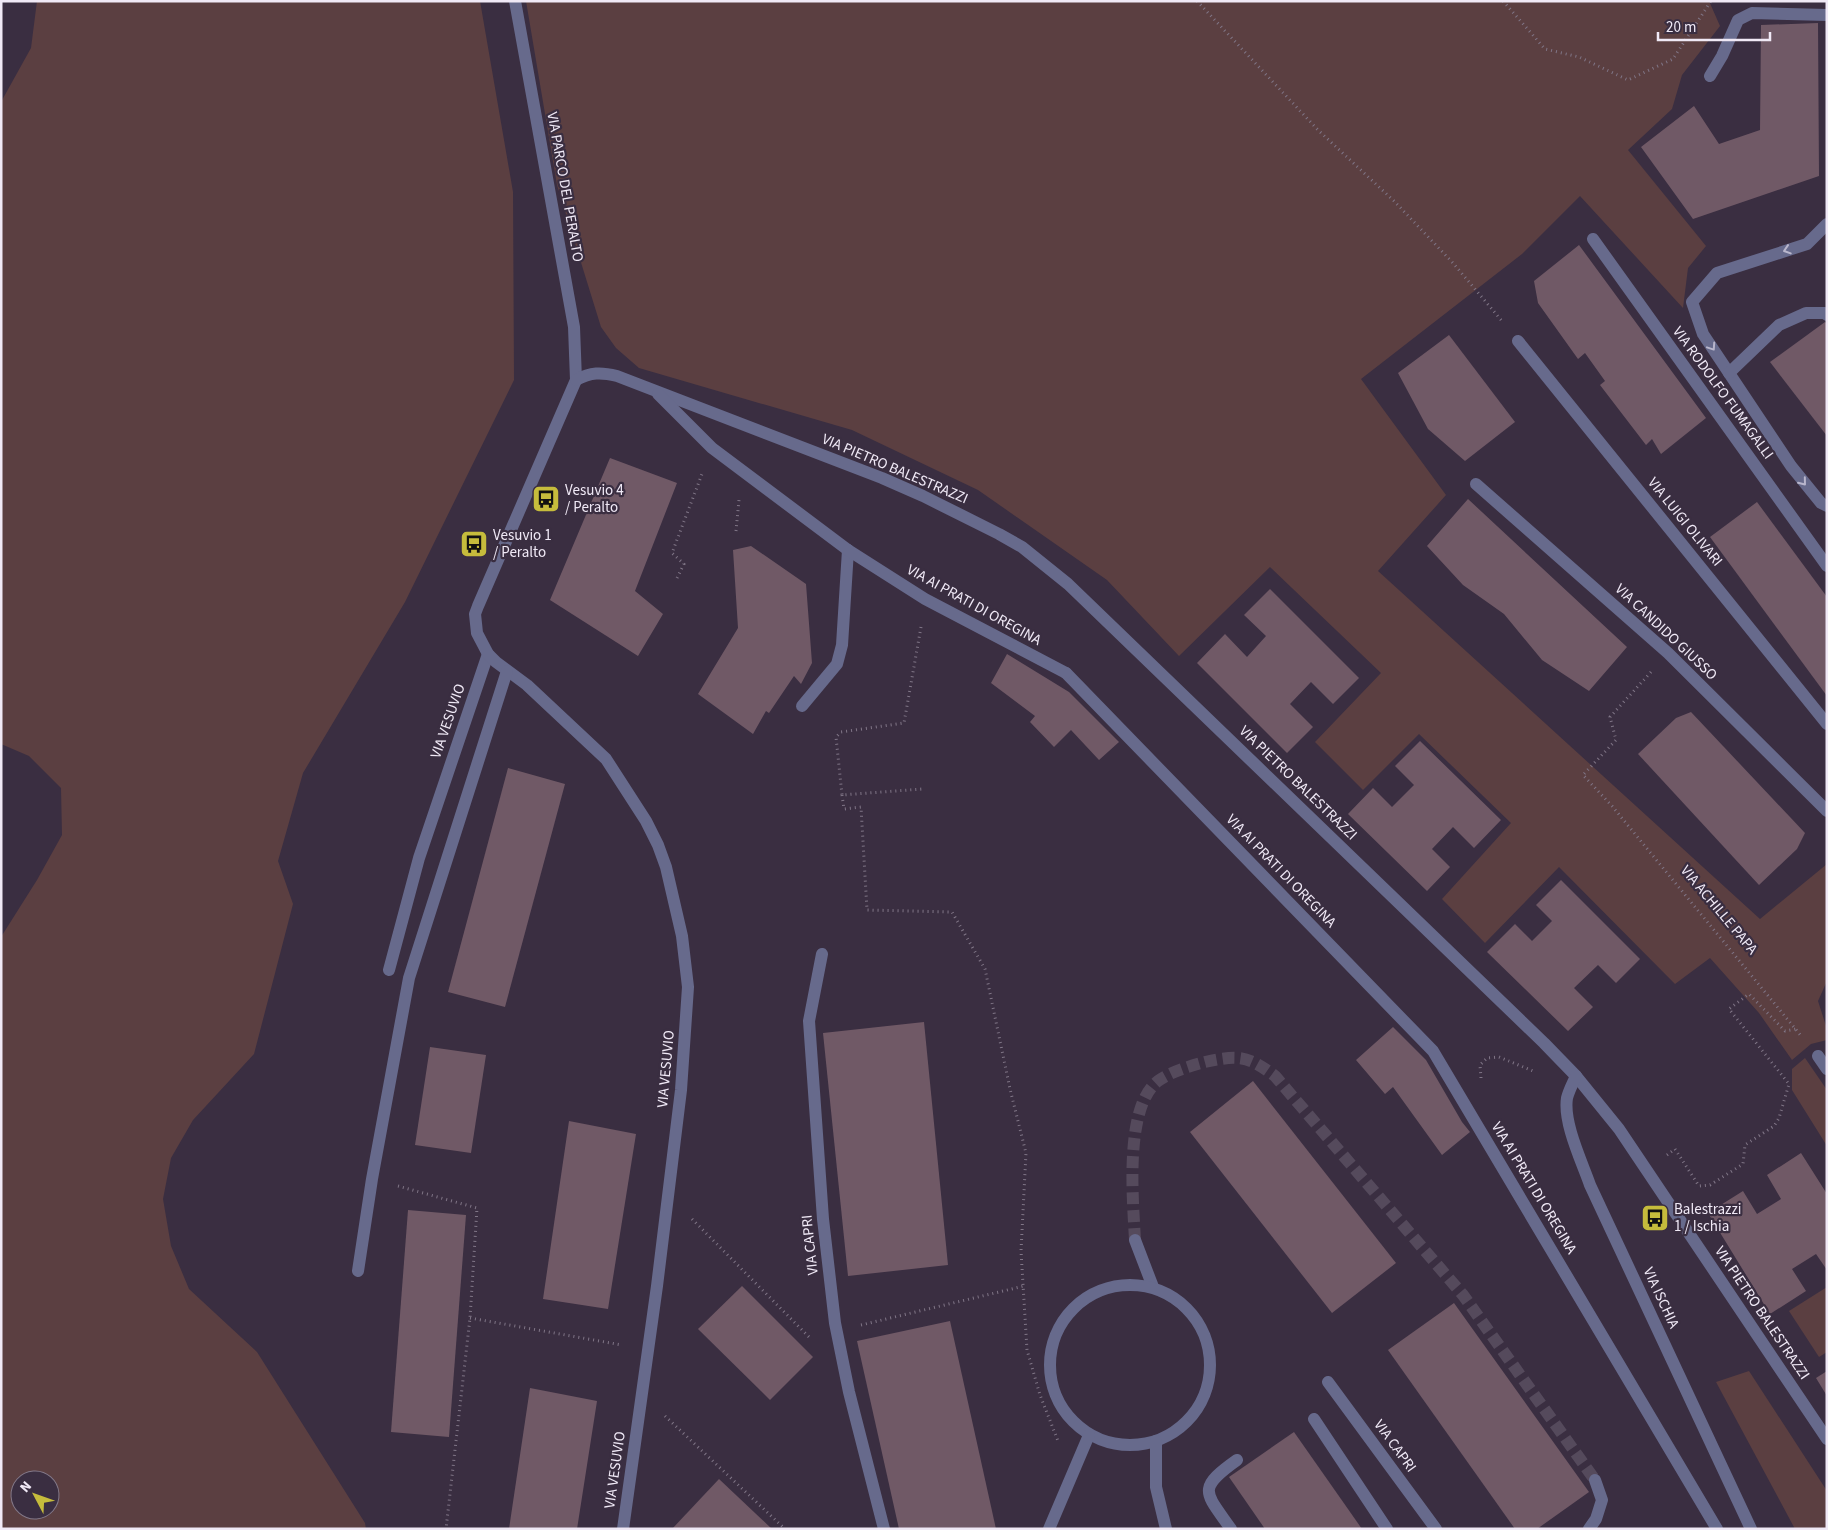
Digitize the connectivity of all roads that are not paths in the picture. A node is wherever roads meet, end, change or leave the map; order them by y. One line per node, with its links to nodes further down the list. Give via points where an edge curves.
1 (515, 1): 9 (street, VIA PARCO DEL PERALTO, via 574,327)
2 (1827, 15): 3 (street, via 1752,13 1738,20)
3 (1710, 76)
4 (1827, 224): 8 (street, VIA RODOLFO FUMAGALLI, one-way to 8, via 1807,244 1717,273 1692,302 1703,334)
5 (1593, 239): 14 (street, VIA RODOLFO FUMAGALLI)
6 (1827, 315): 8 (street, VIA RODOLFO FUMAGALLI, via 1806,313 1779,325)
7 (1518, 341): 18 (street, VIA LUIGI OLIVARI)
8 (1729, 372): 12 (street, VIA RODOLFO FUMAGALLI, one-way to 12, via 1791,466)
9 (576, 380): 10 (street, VIA PIETRO BALESTRAZZI, via 586,374 601,372); 15 (street, VIA VESUVIO, via 475,614 477,633)
10 (656, 392): 13 (street, VIA AI PRATI DI OREGINA, via 712,448); 24 (street, VIA PIETRO BALESTRAZZI, via 923,496 1022,547 1075,591)
11 (1476, 484): 19 (street, VIA CANDIDO GIUSSO, via 1668,653)
12 (1827, 506)
13 (848, 550): 17 (street, via 842,645 837,664); 43 (street, VIA AI PRATI DI OREGINA, via 925,599 1066,673 1433,1051)
14 (1827, 566)
15 (488, 654): 16 (street, VIA VESUVIO); 21 (street, VIA VESUVIO, via 419,858)
16 (507, 671): 26 (street, via 409,978); 35 (street, VIA VESUVIO, via 534,691 606,758 658,845 682,936 688,987 682,1090)
17 (802, 706)
18 (1827, 724)
19 (1827, 810)
20 (822, 954): 36 (street, VIA CAPRI, via 809,1021 823,1219 836,1331)
21 (389, 970)
22 (1818, 1056): 23 (street)
23 (1827, 1069)
24 (1576, 1076): 31 (street, VIA PIETRO BALESTRAZZI, via 1619,1129); 44 (street, VIA ISCHIA, via 1567,1099 1567,1110 1590,1186)
25 (1135, 1240): 27 (street)
26 (358, 1271)
27 (1153, 1287): 30 (street, via 1128,1284 1102,1289 1080,1302 1062,1322 1052,1345 1050,1371 1055,1396 1069,1419); 32 (street, via 1176,1299 1195,1316 1207,1339 1211,1363 1207,1389 1196,1412 1178,1430)
28 (1328, 1382): 41 (street, VIA CAPRI)
29 (1314, 1419): 40 (street)
30 (1089, 1435): 32 (street, via 1111,1444 1133,1446); 37 (street)
31 (1827, 1439)
32 (1156, 1442): 38 (street, via 1156,1487)
33 (1237, 1460): 39 (street, via 1216,1475 1209,1497)
34 (1595, 1480): 42 (street, via 1602,1500)
35 (623, 1529)
36 (884, 1529)
37 (1049, 1529)
38 (1166, 1529)
39 (1231, 1529)
40 (1388, 1529)
41 (1436, 1529)
42 (1589, 1529)
43 (1717, 1529)
44 (1751, 1529)

